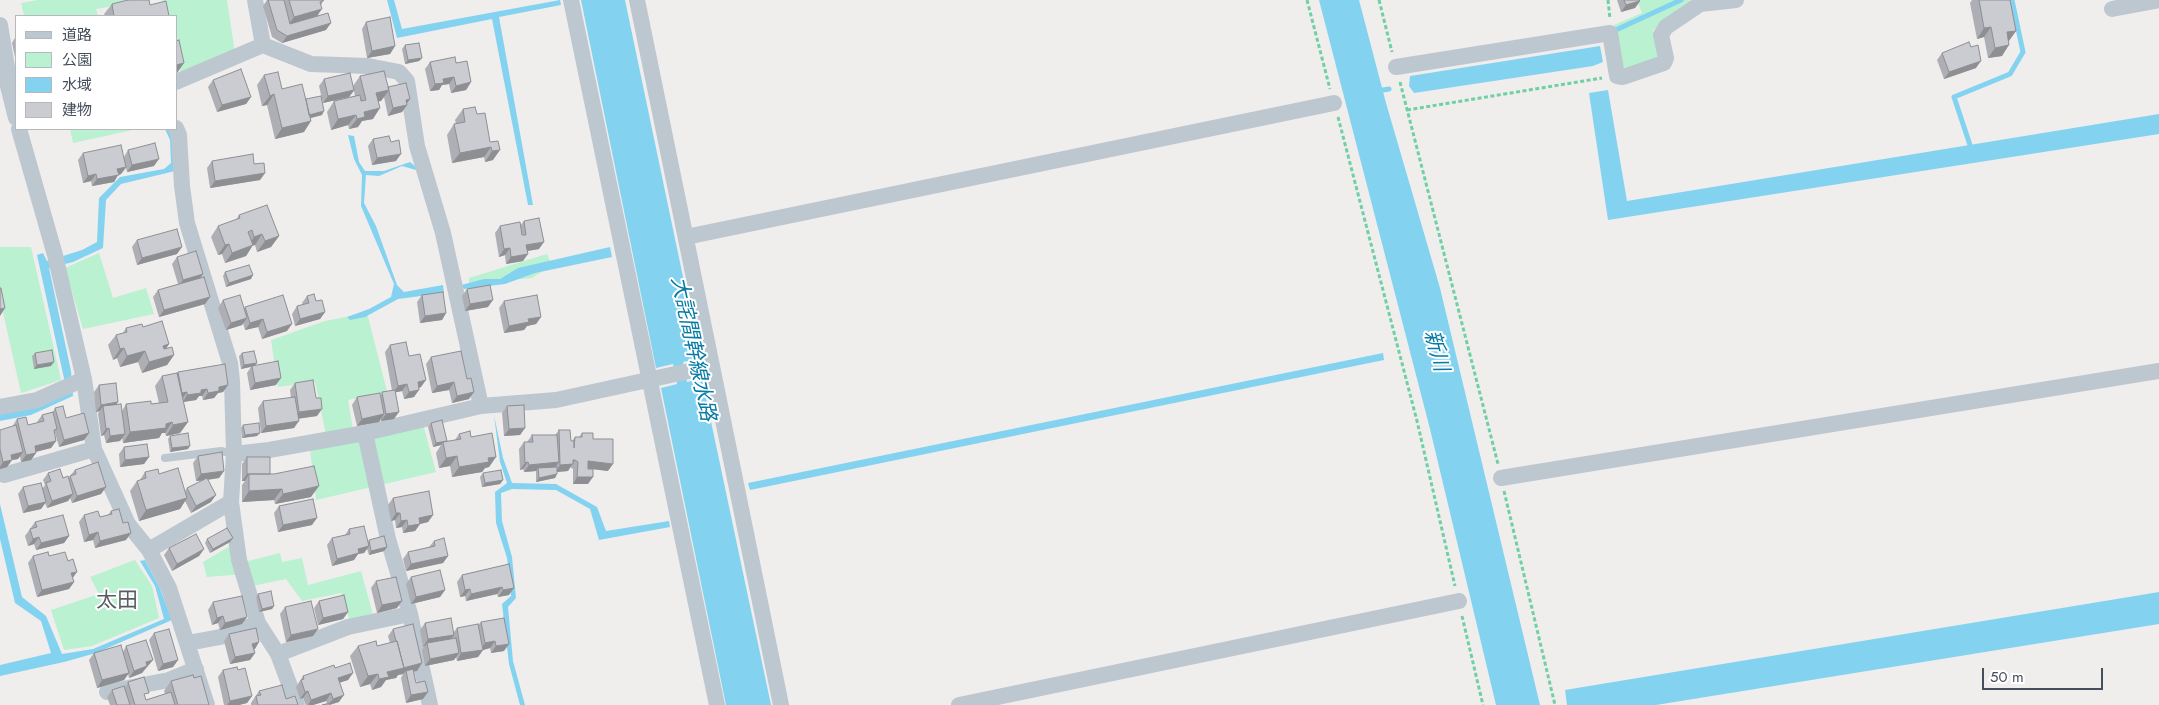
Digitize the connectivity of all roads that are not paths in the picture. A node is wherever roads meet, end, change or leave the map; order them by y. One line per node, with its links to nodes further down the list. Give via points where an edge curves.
1 (256, 0): 9 (street)
2 (571, 0): 20 (street)
3 (636, 0): 17 (street)
4 (1736, 0): 6 (street)
5 (2159, 0): 7 (street)
6 (1699, 2): 10 (street, via 1666,27 1661,35 1666,58 1664,63 1623,77 1617,76 1610,33)
7 (2112, 9)
8 (0, 25): 12 (street, via 7,67)
9 (263, 45): 11 (street); 22 (street, via 311,64 368,66 399,72 407,81 417,146 443,233)
10 (1396, 67)
11 (178, 81)
12 (3, 82): 14 (street)
13 (1334, 103): 17 (street)
14 (15, 115)
15 (19, 130): 21 (street, via 56,263)
16 (177, 130): 26 (street, via 187,223 230,363)
17 (686, 237): 18 (street)
18 (712, 366): 20 (street); 43 (street)
19 (2159, 370): 29 (street)
20 (650, 380): 22 (street, via 556,400); 42 (street)
21 (74, 383): 23 (street, via 37,400); 25 (street)
22 (481, 406): 24 (street)
23 (0, 407)
24 (365, 433): 26 (street); 33 (street, via 388,539)
25 (94, 449): 28 (street); 31 (street, via 128,524)
26 (234, 454): 27 (lane, via 221,451); 30 (street)
27 (165, 458)
28 (4, 475)
29 (1501, 478)
30 (231, 502): 31 (street); 34 (street, via 239,560)
31 (149, 550): 35 (street, via 169,588)
32 (1459, 600): 44 (street)
33 (410, 614): 36 (street, via 348,628); 41 (street)
34 (258, 623): 35 (street, via 220,637); 36 (street)
35 (188, 643): 37 (street)
36 (278, 654): 40 (street)
37 (196, 669): 38 (street, via 168,680); 39 (street)
38 (107, 692)
39 (207, 705)
40 (297, 705)
41 (430, 705)
42 (717, 705)
43 (781, 705)
44 (959, 705)

